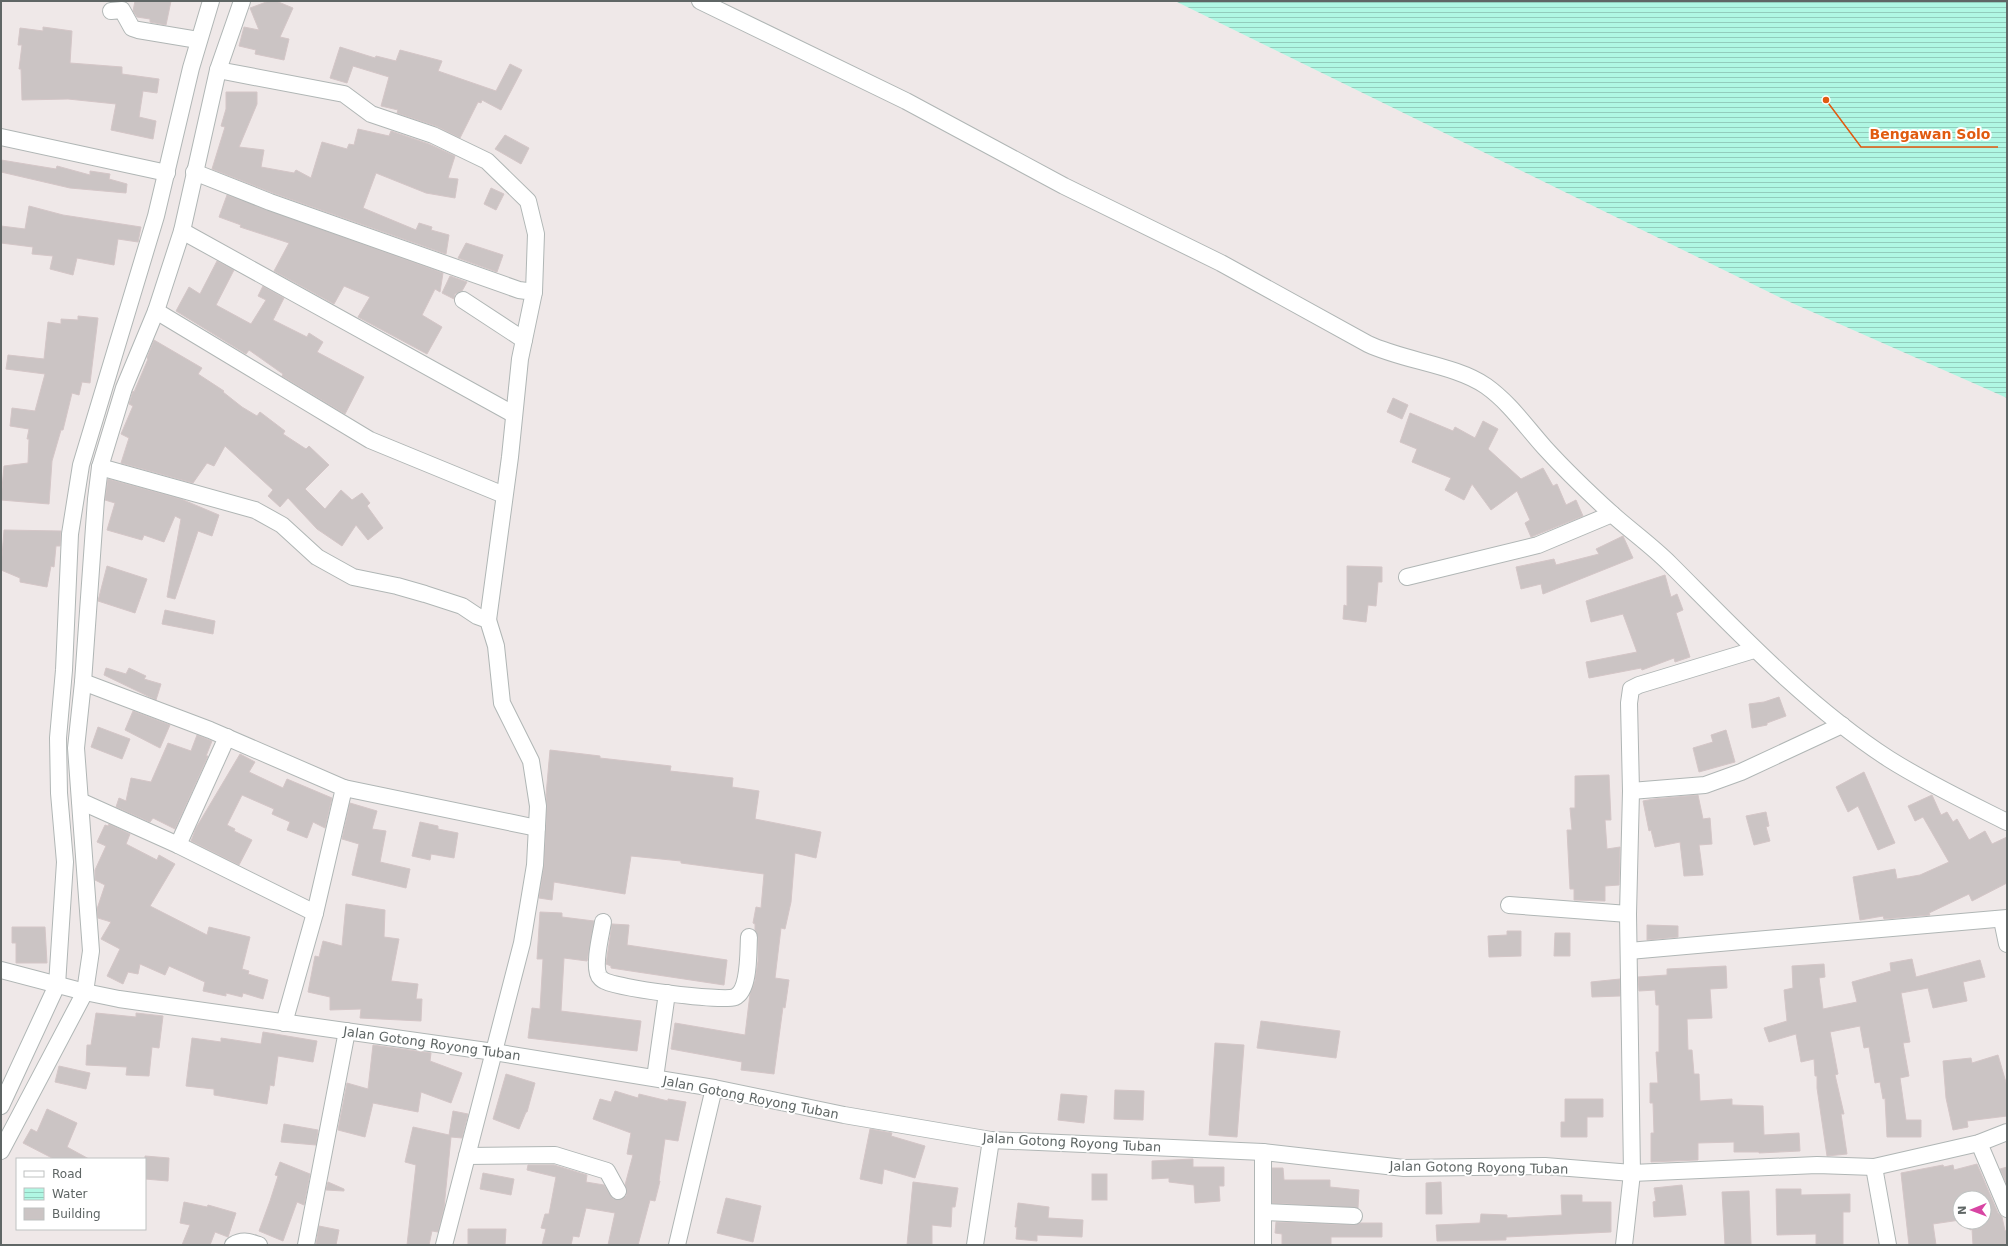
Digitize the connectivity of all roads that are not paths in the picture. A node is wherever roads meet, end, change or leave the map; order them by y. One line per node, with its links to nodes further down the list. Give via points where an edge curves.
1 (211, 1): 5 (street)
2 (242, 1): 6 (street)
3 (700, 1): 18 (street, via 906,101 1064,186 1221,263 1388,354 1459,373 1485,385 1502,399 1547,450)
4 (111, 11): 5 (street, via 122,10 132,28 138,30)
5 (198, 40): 9 (street)
6 (218, 70): 8 (street); 11 (street, via 344,94 371,114 433,136 487,161 528,201 536,234)
7 (1, 137): 9 (street)
8 (194, 172): 10 (street); 11 (street, via 270,202 518,290)
9 (167, 173): 40 (street, via 81,465 70,534 58,738 58,793 65,862)
10 (182, 231): 13 (street); 15 (street)
11 (534, 292): 14 (street)
12 (463, 300): 14 (street)
13 (156, 311): 16 (street, via 124,388); 17 (street, via 370,440)
14 (524, 340): 15 (street)
15 (513, 414): 17 (street)
16 (100, 467): 20 (street, via 255,510 282,526 317,557 353,577 425,594 462,606); 22 (street)
17 (504, 495): 20 (street)
18 (1612, 514): 19 (street, via 1538,545); 21 (street, via 1668,562)
19 (1407, 578)
20 (488, 620): 29 (street, via 496,646 502,703 531,761 538,806)
21 (1754, 650): 23 (street); 26 (street, via 1631,689)
22 (83, 682): 24 (street); 27 (street, via 76,748)
23 (1842, 725): 26 (street, via 1741,772 1705,785); 28 (street, via 1888,758 1931,784)
24 (227, 737): 25 (street); 30 (street)
25 (344, 788): 29 (street); 32 (street)
26 (1631, 791): 33 (street)
27 (80, 801): 30 (street); 41 (street, via 92,951)
28 (2007, 822)
29 (537, 828): 45 (street, via 535,865 522,943)
30 (178, 845): 32 (street)
31 (1509, 905): 33 (street)
32 (316, 913): 43 (street)
33 (1628, 914): 38 (street)
34 (2004, 919): 37 (street); 38 (street)
35 (603, 922): 42 (street, via 596,966 602,980)
36 (748, 937): 42 (street, via 748,964 743,988 735,997)
37 (2007, 944)
38 (1629, 951): 56 (street)
39 (1, 970): 40 (street, Jalan Gotong Royong Tuban)
40 (57, 985): 41 (street, Jalan Gotong Royong Tuban); 48 (street)
41 (85, 992): 43 (street, Jalan Gotong Royong Tuban); 52 (street)
42 (667, 993): 46 (street)
43 (284, 1023): 44 (street, Jalan Gotong Royong Tuban)
44 (347, 1030): 45 (street, Jalan Gotong Royong Tuban); 63 (street)
45 (494, 1052): 46 (street, Jalan Gotong Royong Tuban); 54 (street)
46 (655, 1078): 47 (street, Jalan Gotong Royong Tuban)
47 (714, 1088): 50 (street, Jalan Gotong Royong Tuban, via 844,1115); 65 (street)
48 (1, 1106)
49 (2007, 1132): 51 (street, Jalan Gotong Royong Tuban)
50 (991, 1140): 53 (street, Jalan Gotong Royong Tuban); 66 (street)
51 (1979, 1143): 55 (street, Jalan Gotong Royong Tuban); 58 (street)
52 (1, 1151)
53 (1263, 1152): 56 (street, Jalan Gotong Royong Tuban, via 1404,1168 1545,1166); 59 (street)
54 (467, 1156): 57 (street, via 555,1155 607,1171); 64 (street)
55 (1874, 1167): 56 (street, Jalan Gotong Royong Tuban, via 1817,1165); 69 (street)
56 (1632, 1172): 68 (street)
57 (618, 1191)
58 (2007, 1209)
59 (1263, 1212): 60 (street); 67 (street)
60 (1354, 1216)
61 (233, 1245): 62 (street, via 240,1241)
62 (259, 1245)
63 (306, 1245)
64 (444, 1245)
65 (677, 1245)
66 (975, 1245)
67 (1263, 1245)
68 (1624, 1245)
69 (1888, 1245)

